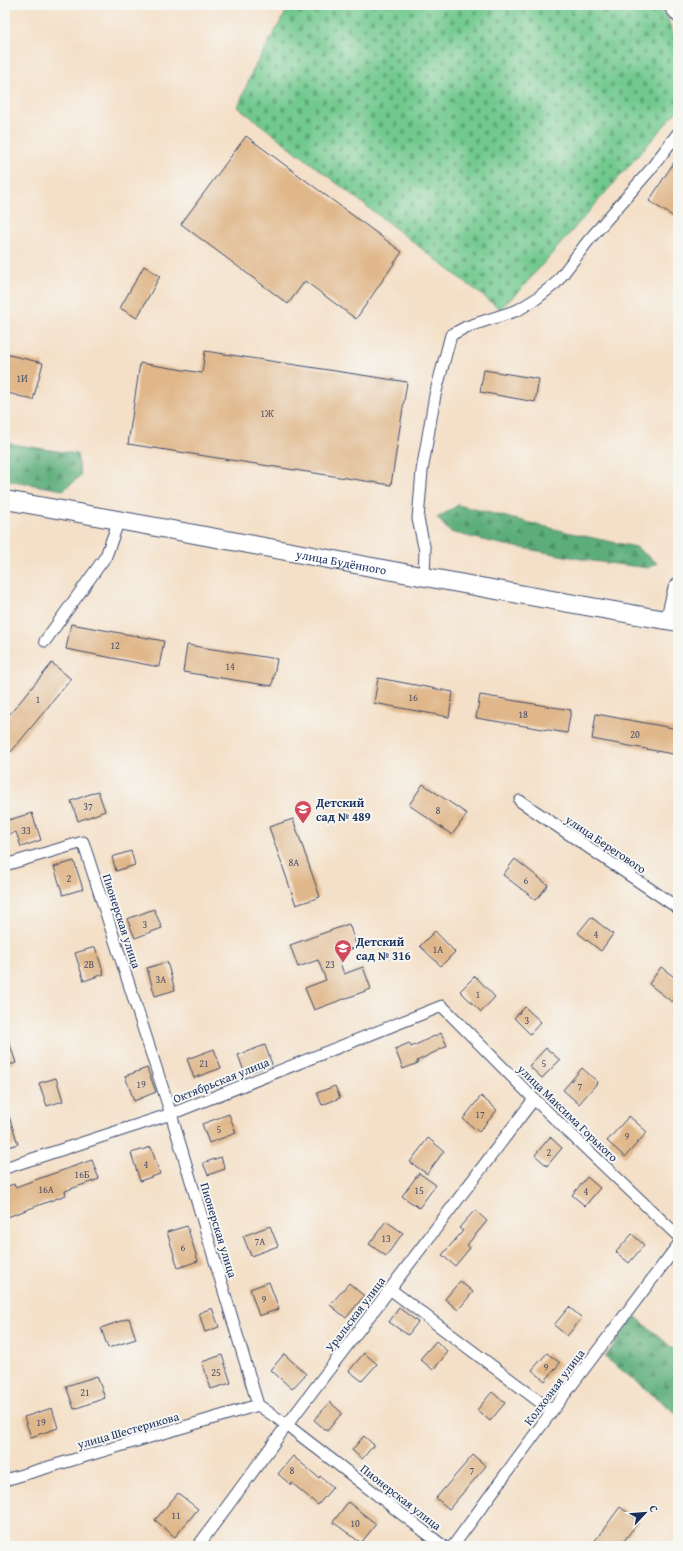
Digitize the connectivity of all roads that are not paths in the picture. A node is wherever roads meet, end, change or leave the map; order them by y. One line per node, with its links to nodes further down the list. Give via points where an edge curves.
1 (668, 5): 2 (street)
2 (678, 17)
3 (678, 133): 6 (street, via 556,283 518,310 466,327 451,335 435,395 422,471 418,519 425,551)
4 (5, 500): 5 (main road, улица Будённого)
5 (119, 520): 6 (main road, улица Будённого); 9 (street, via 106,556)
6 (424, 577): 8 (main road, улица Будённого)
7 (678, 583): 8 (street, via 674,588)
8 (672, 621)
9 (45, 641)
10 (520, 802): 12 (street, улица Берегового)
11 (5, 865): 15 (street, Пионерская улица, via 82,842)
12 (678, 908)
13 (442, 1006): 14 (street, улица Максима Горького); 15 (street, Октябрьская улица)
14 (534, 1099): 17 (street, улица Максима Горького); 19 (street, Уральская улица)
15 (171, 1114): 16 (street, Октябрьская улица); 20 (street, Пионерская улица)
16 (5, 1168)
17 (678, 1236)
18 (678, 1245): 21 (street, Колхозная улица)
19 (390, 1289): 21 (street); 22 (street, Уральская улица)
20 (258, 1405): 22 (street, Пионерская улица); 23 (street, улица Шестерикова)
21 (552, 1411): 26 (street, Колхозная улица)
22 (287, 1425): 24 (street, Уральская улица); 25 (street, Пионерская улица)
23 (5, 1480)
24 (198, 1546)
25 (442, 1546)
26 (453, 1546)

